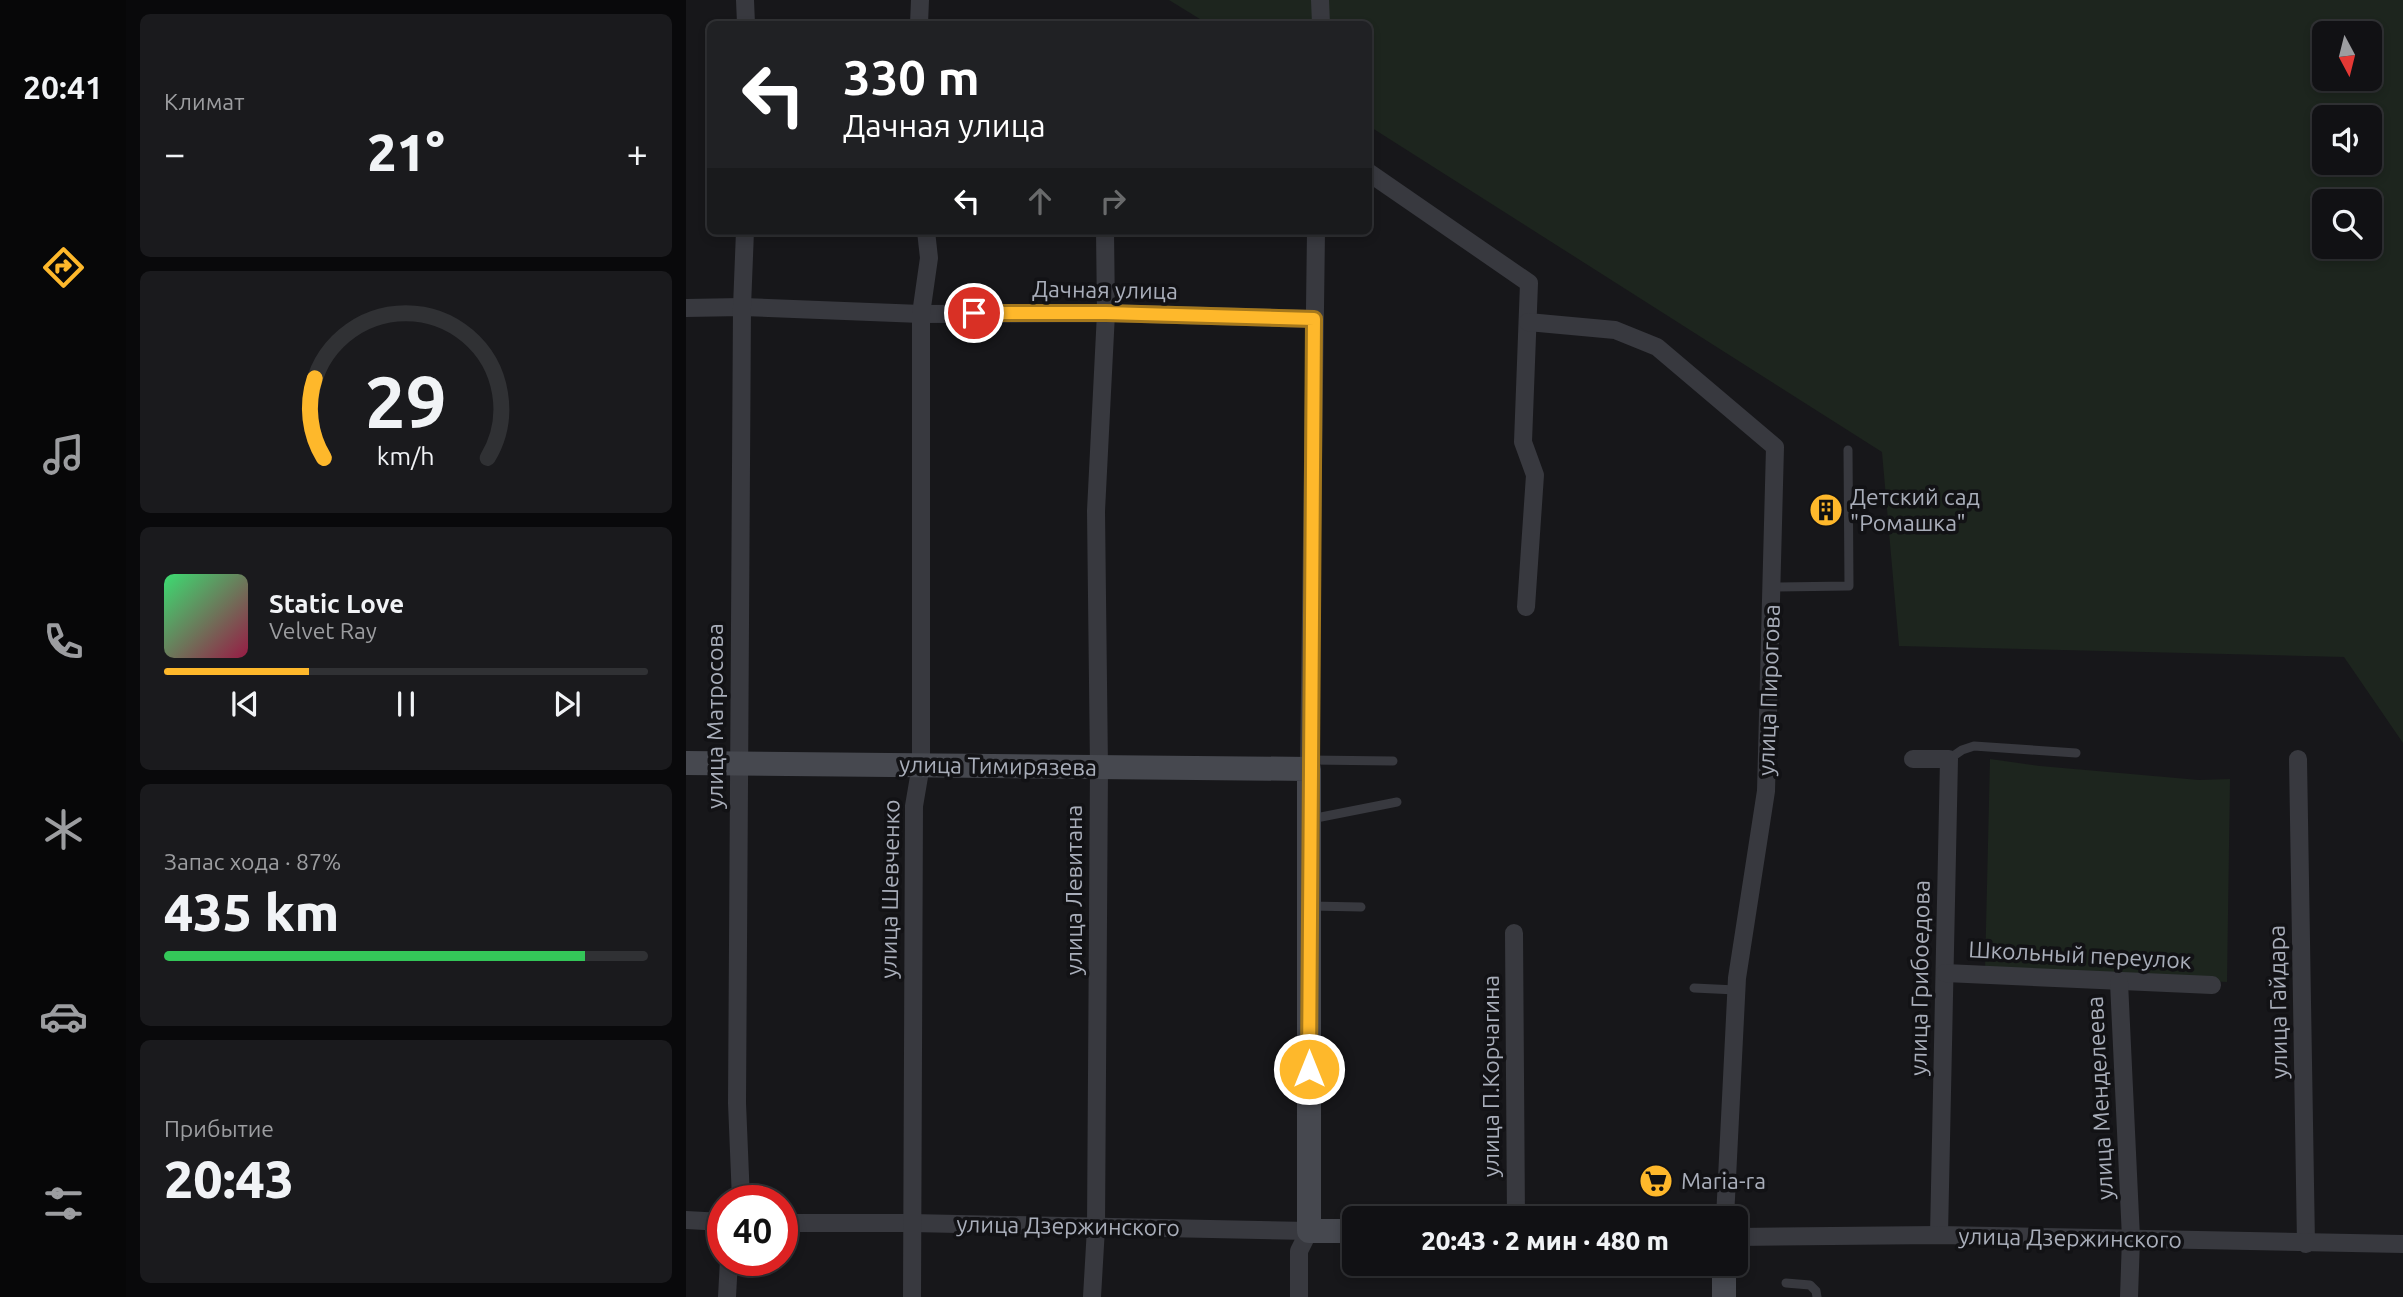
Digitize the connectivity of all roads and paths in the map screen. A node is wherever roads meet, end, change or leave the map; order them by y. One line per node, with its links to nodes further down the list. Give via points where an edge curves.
1 (745, 0): 4 (street)
2 (920, 0): 5 (street)
3 (1320, 0): 6 (street)
4 (746, 21)
5 (919, 21)
6 (1321, 21)
7 (1372, 175): 17 (street, via 1529,283)
8 (745, 235): 12 (street, улица Матросова)
9 (926, 235): 15 (street, улица Шевченко, via 929,258)
10 (1105, 235): 14 (street, улица Левитана)
11 (1316, 235): 16 (street)
12 (742, 307): 13 (street, Дачная улица); 15 (street, Дачная улица); 27 (street, улица Матросова)
13 (686, 308)
14 (1106, 313): 15 (street, Дачная улица); 16 (street, Дачная улица); 30 (street, улица Левитана, via 1096,511)
15 (921, 314): 29 (street, улица Шевченко)
16 (1314, 319): 28 (street)
17 (1528, 322): 19 (street, улица Пирогова, via 1615,330 1657,347 1775,447); 20 (street, via 1523,442 1535,475)
18 (1848, 450): 19 (lane, via 1849,586)
19 (1772, 587): 40 (street, улица Пирогова, via 1766,791)
20 (1526, 607)
21 (2076, 753): 23 (lane, via 1974,746)
22 (1913, 759): 23 (street)
23 (1949, 759): 36 (street, улица Грибоедова)
24 (2298, 760): 54 (street, улица Гайдара)
25 (1392, 761): 28 (lane)
26 (686, 763): 27 (street, улица Тимирязева)
27 (740, 763): 29 (street, улица Тимирязева); 41 (street, улица Матросова)
28 (1309, 764): 30 (street, улица Тимирязева); 32 (street)
29 (921, 765): 30 (street, улица Тимирязева); 47 (street, улица Шевченко, via 914,806)
30 (1099, 767): 48 (street, улица Левитана)
31 (1397, 802): 32 (lane)
32 (1310, 819): 33 (street)
33 (1309, 906): 34 (lane); 49 (street)
34 (1362, 907)
35 (1514, 933): 42 (street, улица П.Корчагина)
36 (1945, 973): 37 (street, Школьный переулок); 51 (street, улица Грибоедова)
37 (2119, 982): 38 (street, Школьный переулок); 53 (street, улица Менделеева)
38 (2212, 985)
39 (1694, 988): 40 (lane)
40 (1736, 990): 43 (street, улица Пирогова)
41 (740, 1185)
42 (1516, 1206)
43 (1726, 1206)
44 (686, 1220): 45 (street)
45 (707, 1221)
46 (798, 1223): 47 (street, улица Дзержинского)
47 (911, 1223): 48 (street, улица Дзержинского); 60 (street, улица Шевченко)
48 (1096, 1228): 49 (street, улица Дзержинского); 61 (street, улица Левитана)
49 (1309, 1231): 50 (street, улица Дзержинского); 62 (street, via 1299,1251)
50 (1342, 1231)
51 (1939, 1235): 52 (street, улица Дзержинского); 53 (street, улица Дзержинского)
52 (1748, 1237)
53 (2131, 1238): 54 (street, улица Дзержинского); 65 (street, улица Менделеева)
54 (2306, 1244): 55 (street, улица Дзержинского)
55 (2403, 1244)
56 (728, 1276): 59 (street)
57 (1724, 1276): 63 (street)
58 (1786, 1283): 64 (lane, via 1810,1285)
59 (727, 1297)
60 (912, 1297)
61 (1093, 1297)
62 (1299, 1297)
63 (1724, 1297)
64 (1817, 1297)
65 (2129, 1297)

